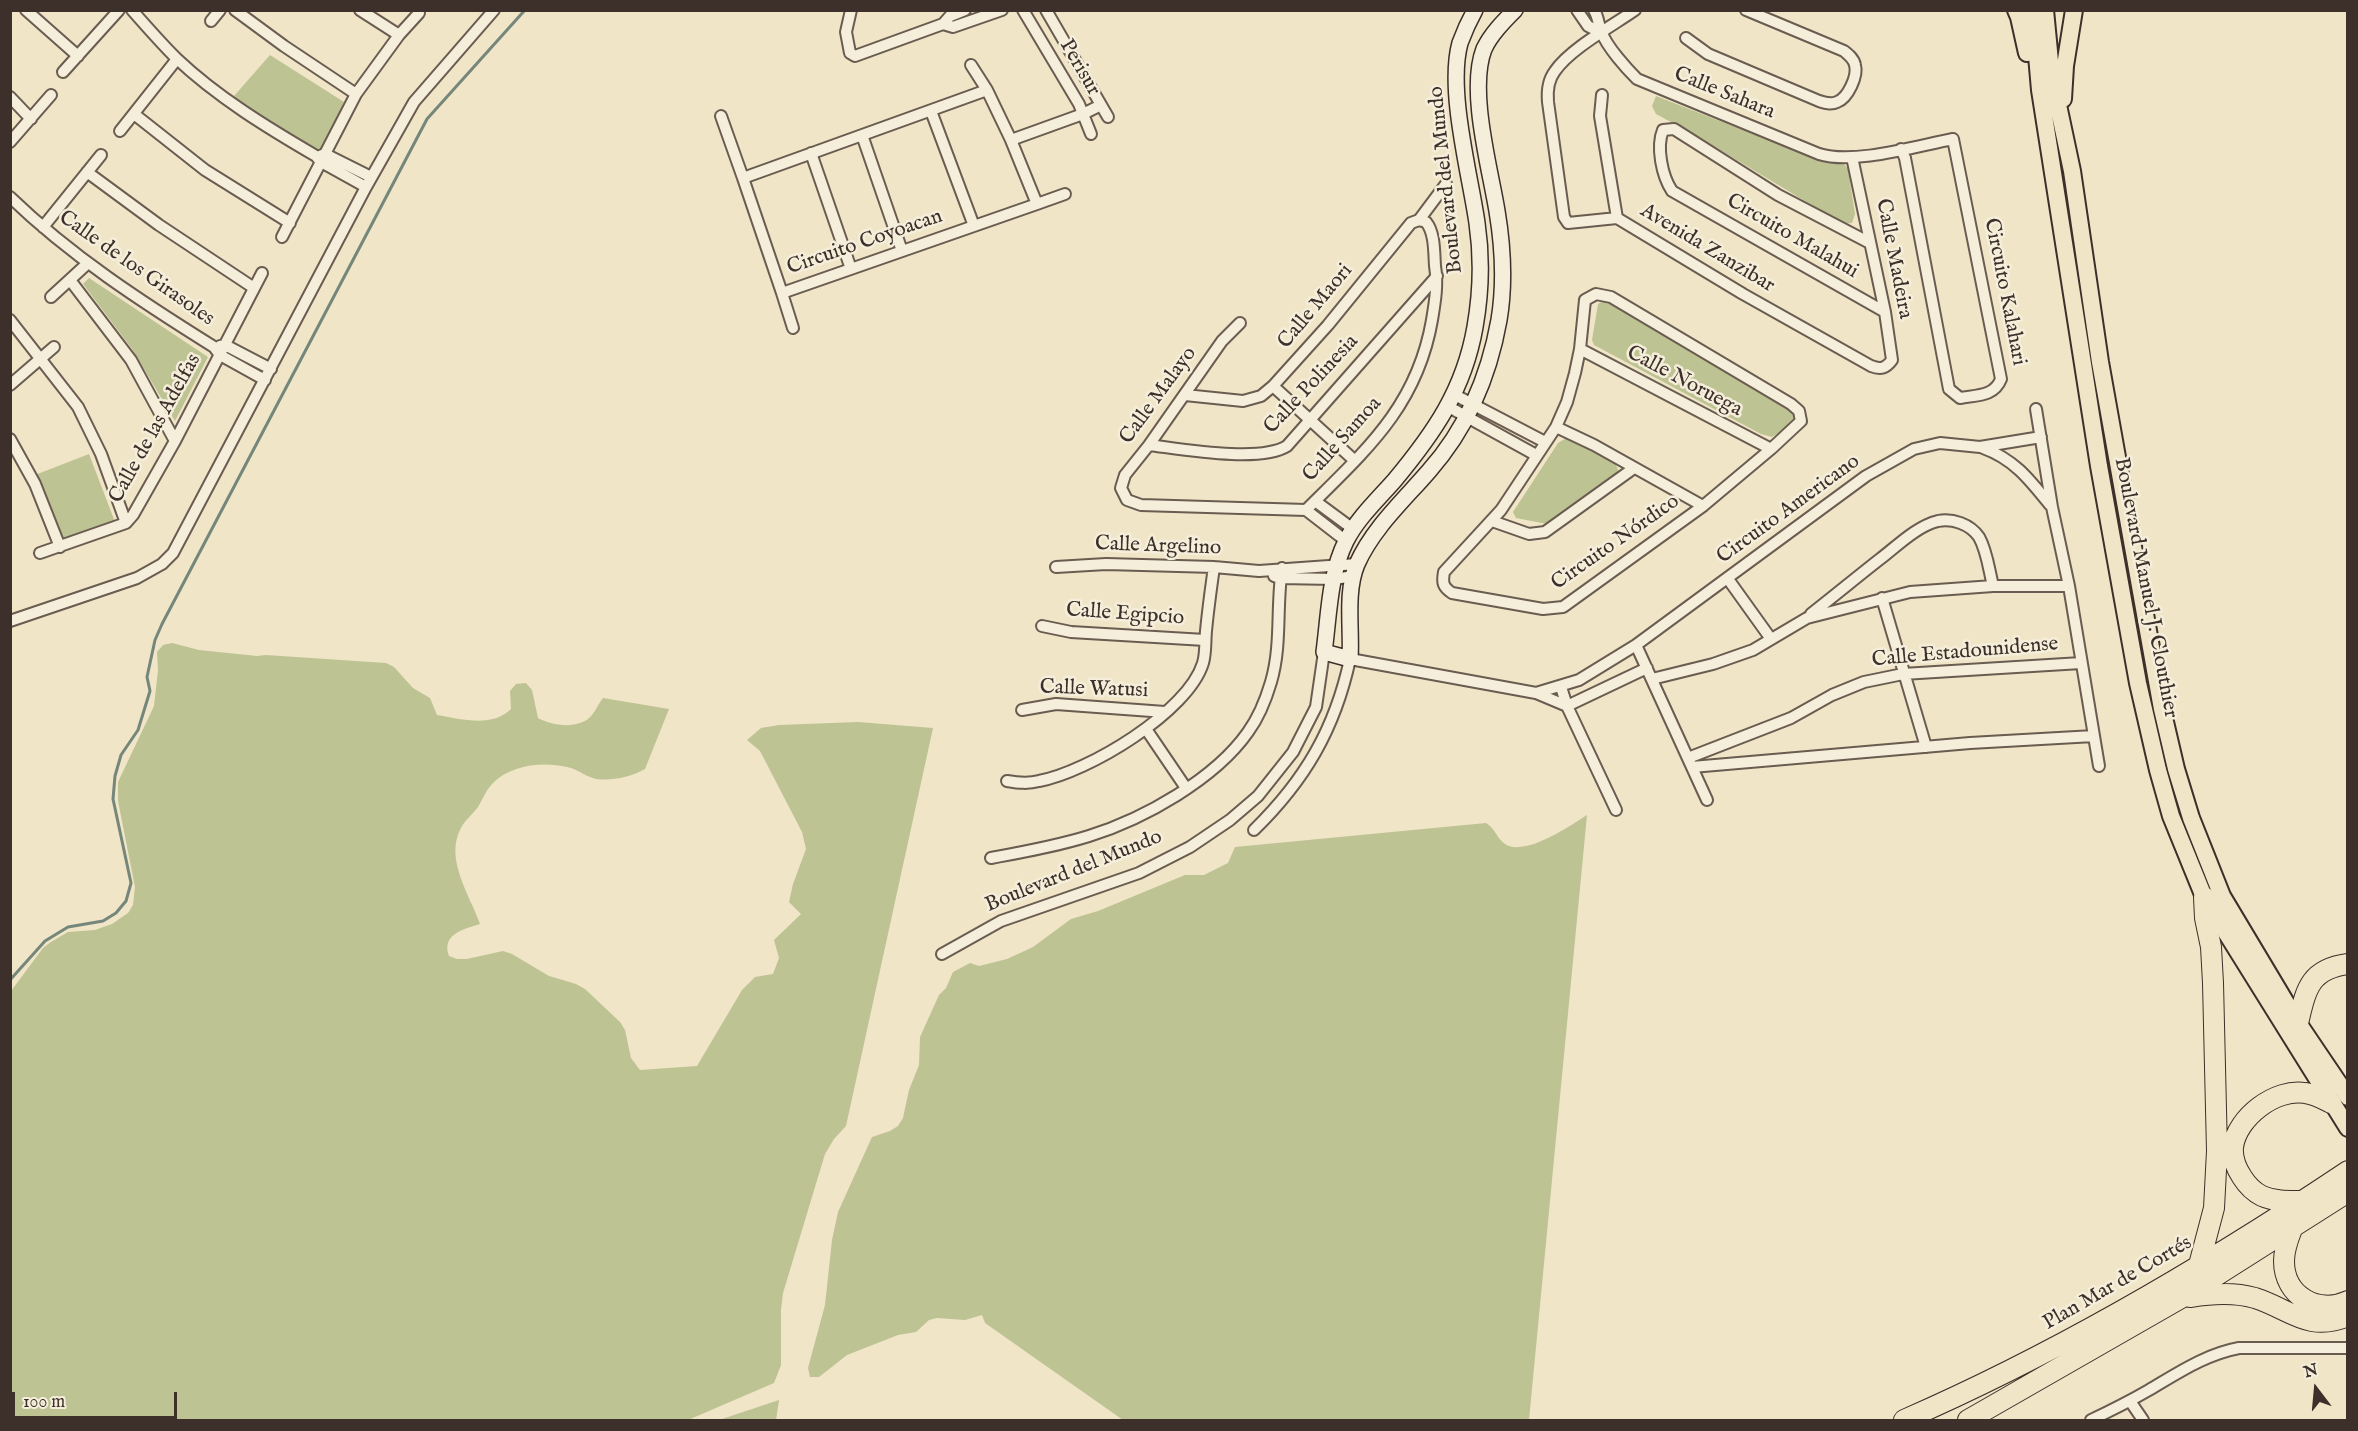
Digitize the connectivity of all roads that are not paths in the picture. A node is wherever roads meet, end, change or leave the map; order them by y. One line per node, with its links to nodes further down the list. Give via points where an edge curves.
1 (26, 10): 32 (street)
2 (119, 10): 32 (street)
3 (132, 10): 33 (street)
4 (220, 10): 25 (street)
5 (235, 10): 38 (street)
6 (360, 10): 28 (street)
7 (494, 10): 62 (street, via 414,102)
8 (851, 10): 26 (street, via 846,32 850,53 855,56)
9 (941, 10): 26 (street)
10 (965, 10): 26 (street)
11 (1002, 10): 26 (street, via 953,27)
12 (1023, 10): 45 (street, Perisur)
13 (1046, 10): 42 (street, Perisur)
14 (1475, 10): 30 (street, Boulevard del Mundo)
15 (1515, 10): 31 (street, Boulevard del Mundo)
16 (1577, 10): 27 (street, via 1588,26)
17 (1594, 10): 27 (street)
18 (1635, 10): 27 (street)
19 (1746, 10): 29 (street, via 1844,51 1852,58 1855,75 1843,97 1834,103 1819,101 1708,54)
20 (2016, 10): 37 (main road)
21 (2033, 10): 37 (main road, Boulevard Manuel J. Clouthier)
22 (2045, 10): 46 (main road, Boulevard Manuel J. Clouthier, via 2051,72)
23 (2074, 10): 46 (main road)
24 (419, 13): 28 (street)
25 (211, 21)
26 (943, 24)
27 (1602, 33): 59 (street, Calle Sahara, via 1637,79 1812,152); 67 (street, Avenida Zanzibar, via 1555,70 1547,90 1566,221 1571,224)
28 (399, 35): 38 (street)
29 (1686, 38)
30 (1460, 45): 31 (street); 97 (street, Boulevard del Mundo, via 1457,79 1461,124 1480,260 1475,326)
31 (1484, 50): 99 (street, Boulevard del Mundo, via 1479,71 1481,118 1503,268 1495,340)
32 (78, 56): 35 (street)
33 (177, 59): 44 (street); 58 (street, via 258,121)
34 (971, 65): 36 (street)
35 (63, 72)
36 (987, 90): 43 (street); 53 (street)
37 (2040, 90): 159 (main road, Boulevard Manuel J. Clouthier, via 2099,466 2138,682 2171,816)
38 (356, 94): 58 (street)
39 (1602, 94): 67 (street, via 1600,116)
40 (51, 95): 49 (street)
41 (10, 98): 49 (street)
42 (1101, 105): 45 (street, Perisur); 48 (street, Perisur)
43 (931, 111): 52 (street); 70 (street)
44 (134, 114): 50 (street); 69 (street, via 205,170)
45 (1083, 114): 51 (street, Perisur); 53 (street)
46 (2062, 115): 162 (main road, Boulevard Manuel J. Clouthier, via 2100,362 2176,769 2190,818 2222,896)
47 (721, 116): 61 (street, Circuito Coyoacan)
48 (1108, 117)
49 (31, 119): 54 (street)
50 (120, 131)
51 (1092, 134)
52 (862, 135): 56 (street); 74 (street)
53 (1011, 140): 66 (street)
54 (10, 142)
55 (1901, 149): 55 (street, Circuito Kalahari, via 1953,139 2001,379 1995,391 1988,394 1960,398 1949,389); 59 (street, Circuito Kalahari)
56 (811, 153): 61 (street); 76 (street)
57 (100, 155): 60 (street)
58 (321, 158): 62 (street); 69 (street)
59 (1852, 158): 73 (street, Calle Madeira)
60 (87, 172): 71 (street); 80 (street)
61 (743, 177): 81 (street, Circuito Coyoacan)
62 (369, 182): 92 (street)
63 (1446, 184): 68 (street, Calle Maori)
64 (1065, 194): 66 (street, Circuito Coyoacan)
65 (10, 197): 71 (street, Calle de los Girasoles)
66 (1036, 204): 70 (street, Circuito Coyoacan)
67 (1617, 218): 91 (street, Avenida Zanzibar, via 1851,355 1877,368)
68 (1419, 220): 78 (street, Calle Samoa, via 1426,222 1431,232); 95 (street, Calle Maori, via 1411,222)
69 (290, 223): 72 (street)
70 (974, 226): 74 (street, Circuito Coyoacan)
71 (43, 227): 75 (street, Calle de los Girasoles)
72 (282, 237)
73 (1870, 243): 83 (street, Calle Madeira); 83 (street, Circuito Malahui, via 1778,195 1674,129 1663,130 1662,167 1672,191)
74 (902, 251): 76 (street, Circuito Coyoacan)
75 (88, 263): 79 (street); 88 (street, Calle de los Girasoles)
76 (851, 269): 81 (street, Circuito Coyoacan)
77 (262, 273): 80 (street, Calle de las Adelfas)
78 (1437, 276): 100 (street, Calle Polinesia); 110 (street, Calle Samoa, via 1429,339 1408,394 1390,422)
79 (70, 280): 82 (street); 104 (street, via 131,360)
80 (254, 288): 88 (street, Calle de las Adelfas)
81 (782, 293): 86 (street)
82 (51, 297)
83 (1885, 312): 91 (street, Calle Madeira, via 1892,360)
84 (10, 320): 90 (street)
85 (1240, 323): 96 (street, Calle Malayo, via 1222,341)
86 (793, 328)
87 (54, 347): 90 (street)
88 (220, 349): 92 (street, Calle de los Girasoles); 93 (street, Calle de los Girasoles); 104 (street, Calle de las Adelfas)
89 (1580, 349): 101 (street, Circuito Nórdico); 108 (street, Calle Noruega); 108 (street, Circuito Nórdico, via 1585,300 1596,294 1611,297 1799,411 1799,424)
90 (42, 358): 94 (street); 118 (street, via 89,428)
91 (1885, 367)
92 (271, 369): 93 (street)
93 (265, 380): 132 (street, via 173,553 162,564 137,578)
94 (10, 385)
95 (1273, 386): 96 (street, Calle Maori, via 1261,396 1243,401); 100 (street)
96 (1185, 395): 106 (street, Calle Malayo)
97 (1452, 401): 99 (street); 119 (street, Boulevard del Mundo, via 1426,441)
98 (2036, 409): 102 (street, Circuito Americano)
99 (1470, 411): 105 (street); 109 (street); 124 (street, Boulevard del Mundo, via 1431,469 1386,519)
100 (1310, 420): 106 (street, Calle Polinesia, via 1278,452 1204,452); 110 (street)
101 (1557, 427): 105 (street, Circuito Nórdico); 111 (street)
102 (2040, 437): 107 (street, Circuito Americano); 115 (street, Circuito Americano)
103 (10, 440): 120 (street, via 35,484)
104 (175, 441): 118 (street, Calle de las Adelfas, via 140,506)
105 (1545, 442): 109 (street, Circuito Nórdico)
106 (1149, 445): 112 (street, Calle Malayo, via 1125,475 1121,488)
107 (1980, 447): 115 (street, Circuito Americano, via 2015,464); 127 (street, Circuito Americano, via 1940,443 1894,459)
108 (1771, 449): 114 (street, Circuito Nórdico)
109 (1536, 456): 117 (street, Circuito Nórdico)
110 (1355, 461): 113 (street, Calle Samoa)
111 (1634, 468): 114 (street); 117 (street, via 1545,532 1529,534)
112 (1124, 496): 116 (street, Calle Samoa, via 1141,505)
113 (1315, 501): 116 (street, Calle Samoa); 119 (street)
114 (1703, 506): 117 (street, Circuito Nórdico, via 1571,602 1553,609 1492,601 1445,588 1444,572)
115 (2052, 507): 129 (street, Circuito Americano)
116 (1306, 510): 119 (street)
117 (1492, 521)
118 (126, 523): 120 (street, Calle de las Adelfas)
119 (1349, 535): 126 (street, Boulevard del Mundo)
120 (60, 547): 121 (street, Calle de las Adelfas)
121 (40, 553)
122 (1056, 567): 123 (street, Calle Argelino)
123 (1214, 567): 125 (street, Calle Argelino); 135 (street)
124 (1356, 570): 126 (street, Calle Argelino); 138 (street, Boulevard del Mundo)
125 (1281, 573): 126 (street, Calle Argelino); 154 (street, via 1278,649 1262,707 1231,752)
126 (1335, 573): 137 (street, Boulevard del Mundo)
127 (1728, 579): 134 (street); 136 (street, Circuito Americano)
128 (1993, 586): 129 (street); 130 (street); 131 (street, via 1978,536 1966,525 1938,521 1904,540)
129 (2069, 586): 139 (street, Circuito Americano)
130 (1882, 598): 131 (street); 141 (street)
131 (1807, 618): 134 (street)
132 (10, 621)
133 (1042, 626): 135 (street, Calle Egipcio, via 1071,633)
134 (1771, 639): 142 (street, via 1713,664)
135 (1205, 640): 147 (street, via 1203,663 1195,680)
136 (1636, 645): 140 (street); 143 (street, Circuito Americano, via 1591,674)
137 (1324, 652): 138 (street); 160 (street, Boulevard del Mundo, via 1316,707 1293,752 1258,796 1230,820 1140,873 1012,917)
138 (1350, 659): 144 (street); 157 (street, Boulevard del Mundo, via 1337,708 1316,753 1296,784)
139 (2081, 663): 141 (street, Calle Estadounidense); 149 (street, Circuito Americano)
140 (1647, 668): 142 (street); 145 (street)
141 (1903, 674): 150 (street); 151 (street, Calle Estadounidense, via 1864,682 1832,695 1791,718)
142 (1652, 679): 151 (street)
143 (1561, 687): 144 (street, Circuito Americano); 145 (street)
144 (1536, 693): 145 (street)
145 (1567, 706): 156 (street)
146 (1022, 710): 147 (street, Calle Watusi, via 1056,704)
147 (1165, 712): 148 (street)
148 (1146, 729): 153 (street, via 1070,771 1023,784); 154 (street)
149 (2094, 736): 150 (street); 152 (street, Circuito Americano)
150 (1926, 747): 151 (street)
151 (1690, 762): 155 (street)
152 (2099, 766)
153 (1008, 781)
154 (1186, 788): 158 (street, via 1126,822 1091,836)
155 (1707, 800)
156 (1616, 810)
157 (1254, 830)
158 (991, 858)
159 (2204, 897): 163 (main road, Boulevard Manuel J. Clouthier); 169 (highway, via 2213,983 2217,1151 2214,1208)
160 (942, 954)
161 (2348, 964): 162 (highway, via 2327,968 2316,976 2306,992)
162 (2298, 1023): 163 (main road, Boulevard Manuel J. Clouthier)
163 (2339, 1100): 164 (main road, Boulevard Manuel J. Clouthier); 167 (highway, via 2303,1092 2274,1098 2244,1123 2235,1138 2233,1158 2247,1185 2261,1196)
164 (2348, 1128)
165 (2348, 1171): 167 (highway, Plan Mar de Cortés)
166 (2348, 1192): 168 (highway, Plan Mar de Cortés)
167 (2304, 1201): 169 (highway, Plan Mar de Cortés)
168 (2292, 1229): 170 (highway, Plan Mar de Cortés); 171 (highway, via 2284,1261 2295,1293 2320,1307)
169 (2199, 1265): 176 (highway, Plan Mar de Cortés, via 2091,1330)
170 (2181, 1298): 172 (highway, via 2237,1294 2312,1322 2331,1322); 177 (highway, Plan Mar de Cortés)
171 (2348, 1301)
172 (2348, 1316)
173 (2348, 1348): 174 (street, via 2222,1351)
174 (2130, 1401): 175 (street); 178 (street)
175 (2098, 1419)
176 (1904, 1420)
177 (1968, 1420)
178 (2143, 1420)

